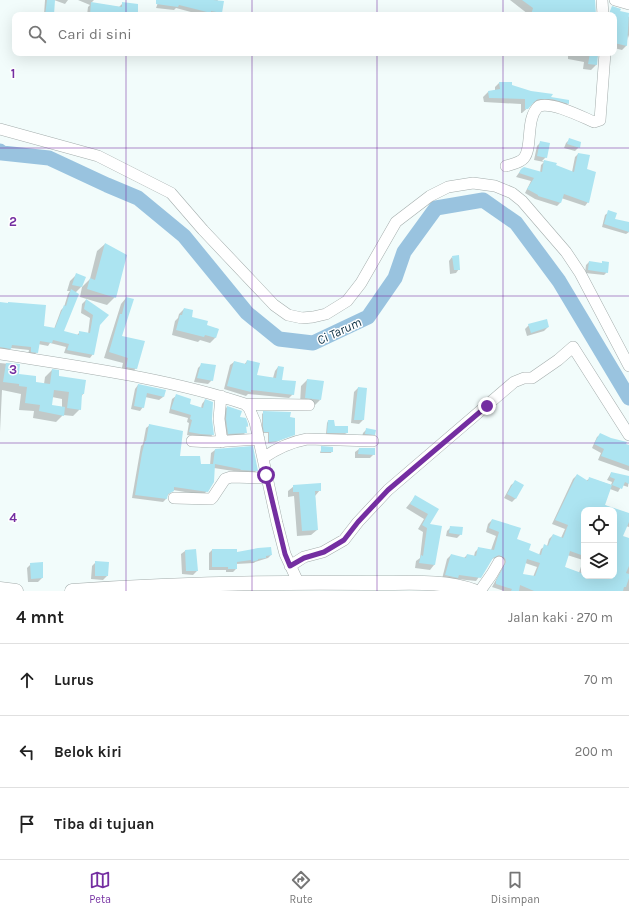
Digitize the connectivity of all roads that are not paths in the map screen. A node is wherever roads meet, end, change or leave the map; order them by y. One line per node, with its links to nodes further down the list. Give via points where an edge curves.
1 (602, 0): 4 (street)
2 (616, 0): 3 (street)
3 (629, 4)
4 (603, 12)
5 (605, 56): 7 (street, via 600,120 594,122 548,105 538,106 533,112 524,158)
6 (0, 129): 9 (street, via 98,156 171,193 274,305 288,315 302,318 326,314 347,302 361,283 396,222 430,196 448,187 473,183 495,186 512,193 522,201 566,252 580,273)
7 (506, 166)
8 (0, 354): 10 (street, via 102,370)
9 (629, 366)
10 (221, 396): 11 (street); 17 (street, via 219,414)
11 (245, 404): 12 (street); 14 (street, via 252,413)
12 (309, 405)
13 (629, 435): 22 (street, via 573,347 532,378 514,382 388,490 344,540 324,552 304,558)
14 (259, 439): 17 (street); 18 (street)
15 (192, 441): 17 (street)
16 (373, 441): 18 (street, via 298,440)
17 (222, 442)
18 (263, 458): 19 (street)
19 (267, 478): 20 (street, via 225,479 211,499); 22 (street)
20 (174, 498)
21 (499, 562): 28 (street)
22 (290, 566): 23 (street)
23 (298, 582): 26 (main road, via 191,584); 27 (main road, via 416,583 453,585)
24 (0, 589): 25 (main road)
25 (16, 591)
26 (72, 591)
27 (474, 591)
28 (480, 591)

